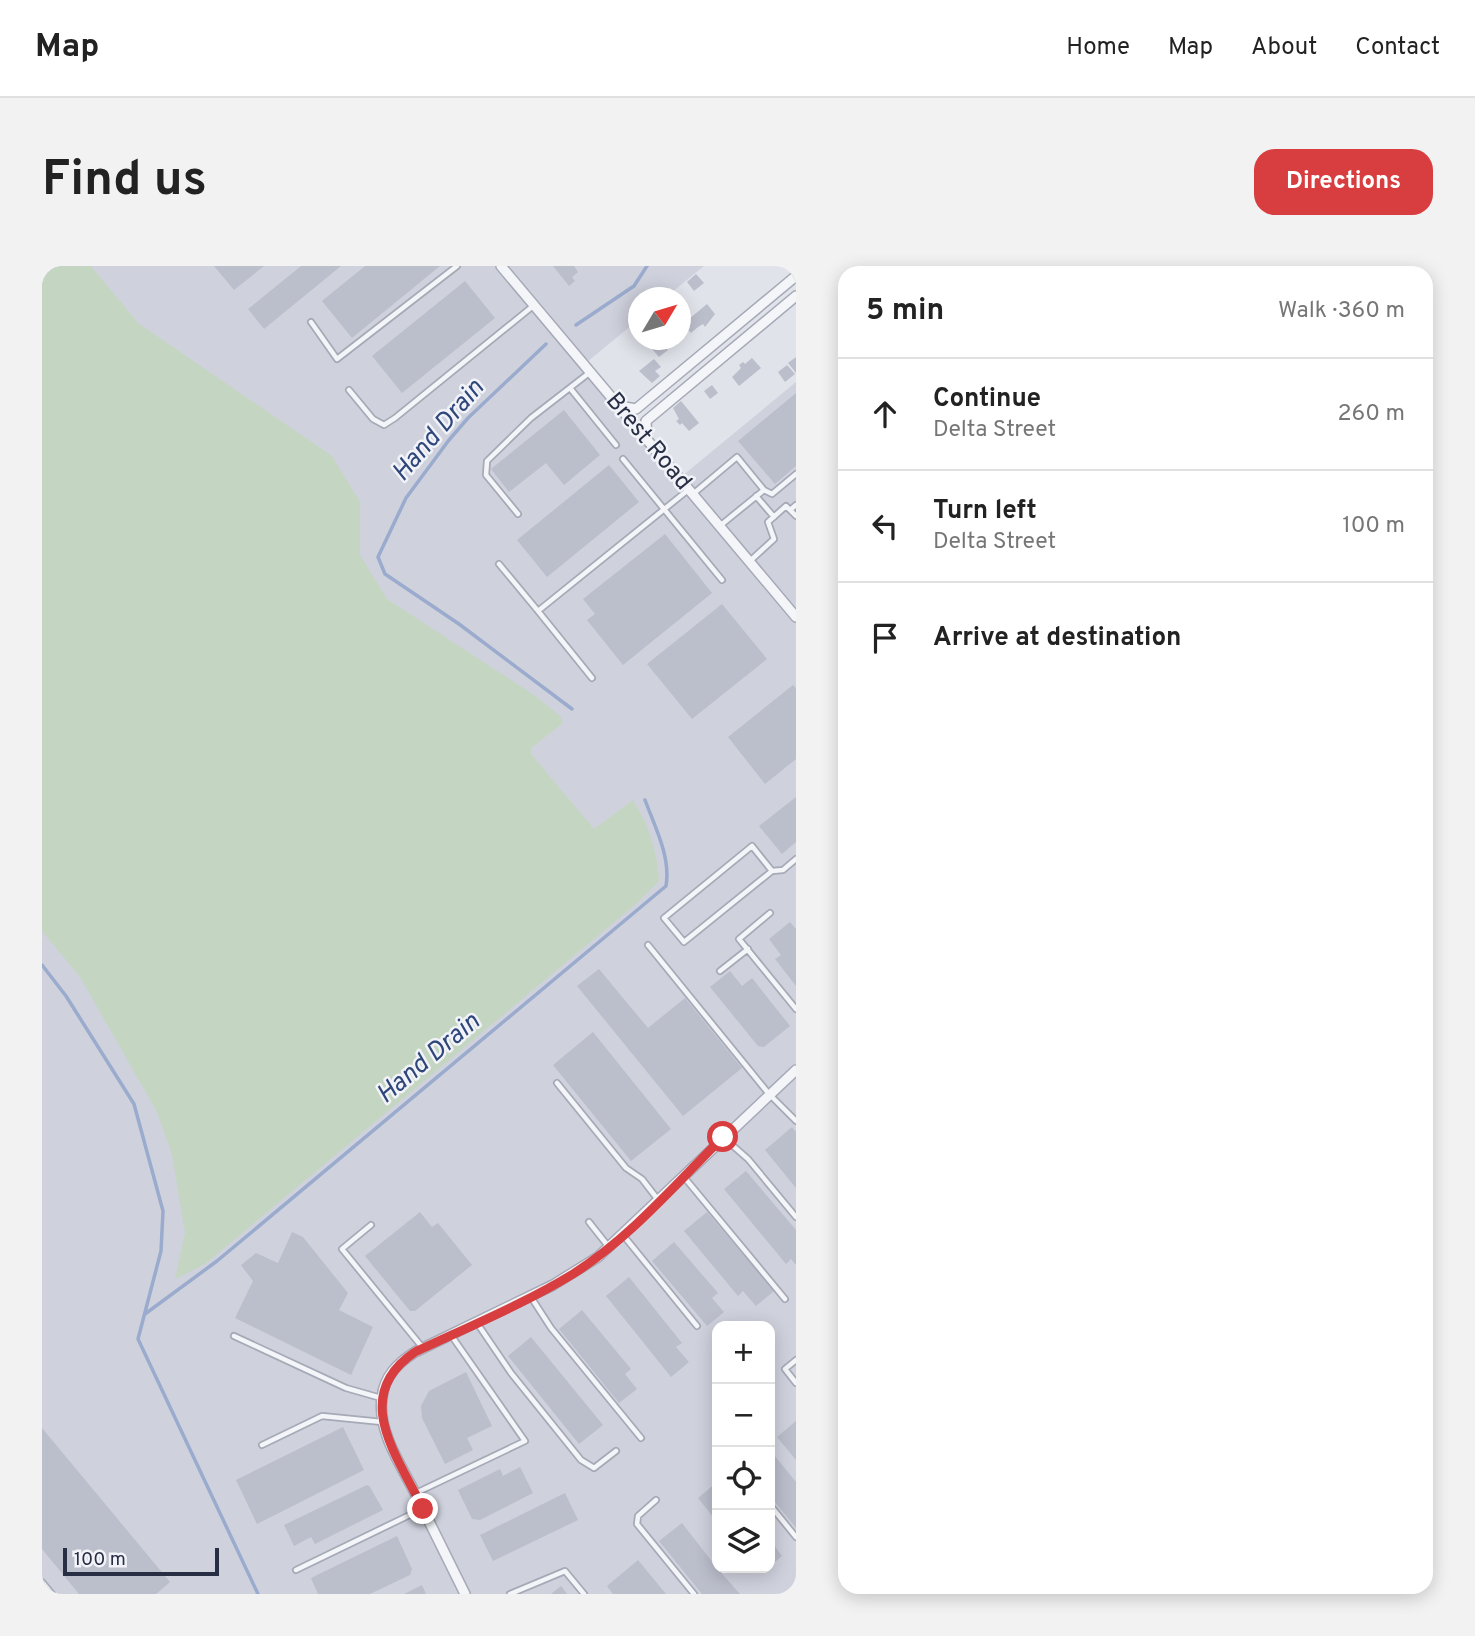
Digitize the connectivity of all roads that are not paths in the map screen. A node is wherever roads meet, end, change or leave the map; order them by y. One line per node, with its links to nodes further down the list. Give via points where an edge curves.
1 (457, 266): 6 (lane, via 337,359)
2 (501, 266): 5 (street, Brest Road)
3 (796, 276): 10 (street, via 636,409)
4 (796, 296): 11 (street, via 646,421)
5 (534, 306): 7 (street, Brest Road); 9 (lane, via 383,425)
6 (311, 322)
7 (590, 372): 8 (lane); 10 (street, Brest Road)
8 (570, 388): 12 (lane); 21 (lane, via 487,461 486,475)
9 (349, 390)
10 (619, 406): 11 (street, Brest Road)
11 (648, 441): 16 (street, Brest Road)
12 (616, 445)
13 (623, 458): 19 (lane)
14 (796, 474): 15 (lane, via 772,494)
15 (764, 490): 16 (lane, via 737,457); 17 (lane)
16 (691, 492): 19 (lane); 24 (street, Brest Road)
17 (756, 496): 23 (lane); 24 (lane)
18 (796, 505): 20 (lane)
19 (664, 509): 27 (lane); 28 (lane)
20 (790, 510): 22 (lane); 23 (lane, via 786,506)
21 (518, 514)
22 (796, 516)
23 (774, 517): 25 (lane, via 768,522 774,539)
24 (719, 526): 25 (street, Brest Road)
25 (749, 561): 29 (street, Brest Road)
26 (499, 564): 28 (lane)
27 (722, 580)
28 (538, 611): 30 (lane)
29 (796, 617)
30 (592, 678)
31 (796, 859): 32 (lane, via 783,870)
32 (772, 871): 32 (lane, via 752,846 664,918 684,942)
33 (771, 913): 35 (lane, via 739,939)
34 (648, 945): 40 (lane)
35 (748, 949): 36 (lane); 37 (lane)
36 (720, 971)
37 (796, 1009)
38 (796, 1070): 40 (street)
39 (557, 1083): 44 (lane)
40 (769, 1094): 41 (lane); 42 (street)
41 (796, 1121)
42 (723, 1137): 43 (street); 45 (lane, via 748,1159)
43 (683, 1176): 44 (street); 51 (lane)
44 (659, 1201): 48 (street)
45 (796, 1217)
46 (589, 1222): 49 (lane)
47 (371, 1225): 56 (lane, via 342,1249)
48 (623, 1235): 49 (street); 53 (lane)
49 (609, 1247): 50 (street, via 574,1273)
50 (530, 1296): 52 (street); 61 (lane)
51 (785, 1299)
52 (477, 1322): 54 (street); 63 (lane, via 511,1373 581,1460 594,1468)
53 (697, 1326)
54 (451, 1335): 56 (street); 64 (lane, via 525,1441)
55 (234, 1336): 59 (lane, via 346,1388)
56 (423, 1348): 59 (street, via 396,1367)
57 (796, 1360): 58 (lane, via 785,1369)
58 (796, 1383)
59 (382, 1398): 60 (street)
60 (383, 1422): 62 (lane, via 322,1416); 64 (street)
61 (640, 1438)
62 (262, 1445)
63 (616, 1451)
64 (415, 1493): 66 (street)
65 (656, 1500): 75 (lane, via 638,1516 637,1524)
66 (423, 1509): 69 (lane); 72 (street)
67 (774, 1510): 68 (lane)
68 (796, 1537)
69 (296, 1570)
70 (42, 1582): 71 (lane)
71 (52, 1594)
72 (465, 1594)
73 (510, 1594): 74 (lane, via 565,1571)
74 (584, 1594)
75 (694, 1594)

